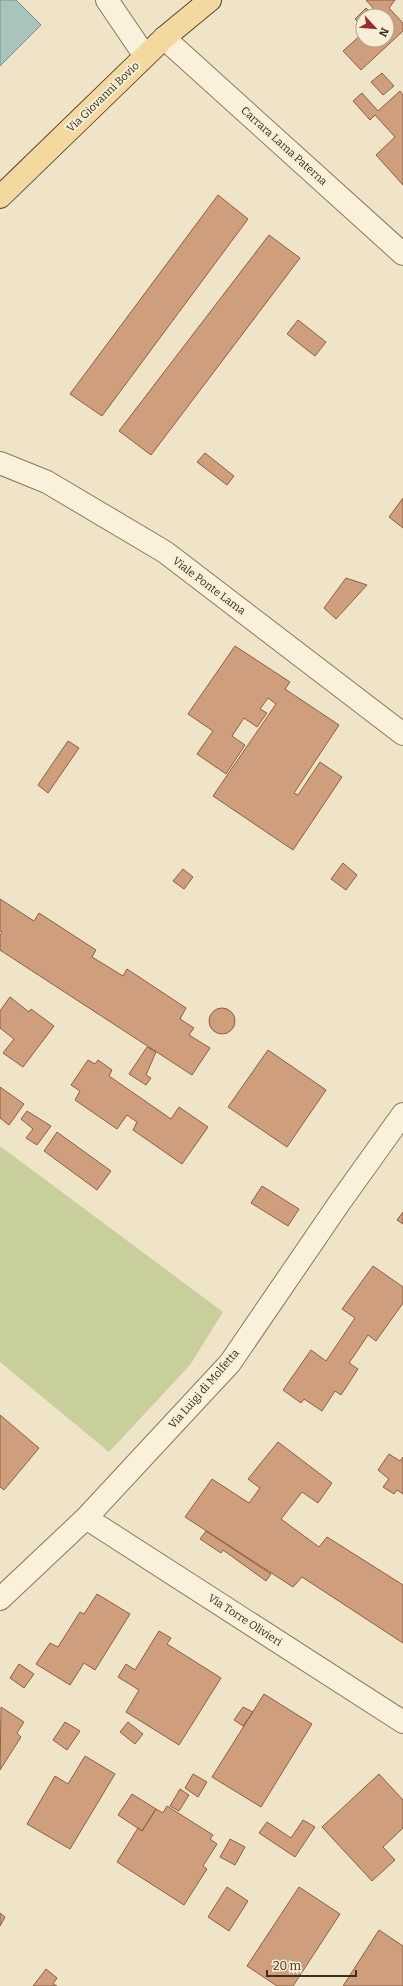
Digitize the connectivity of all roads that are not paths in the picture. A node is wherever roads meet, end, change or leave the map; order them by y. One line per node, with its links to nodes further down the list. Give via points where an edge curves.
1 (107, 0): 4 (street)
2 (210, 0): 3 (main road, Via Giovanni Bovio)
3 (164, 38): 4 (main road, Via Giovanni Bovio); 6 (street, Carrara Lama Paterna)
4 (145, 56): 5 (main road, Via Giovanni Bovio)
5 (0, 197)
6 (403, 254)
7 (0, 463): 8 (street, Viale Ponte Lama, via 47,482 165,552)
8 (403, 734)
9 (403, 1114): 10 (street, Via Luigi di Molfetta, via 230,1363)
10 (86, 1518): 11 (street, Via Luigi di Molfetta); 12 (street, Via Torre Olivieri)
11 (0, 1599)
12 (403, 1722)

